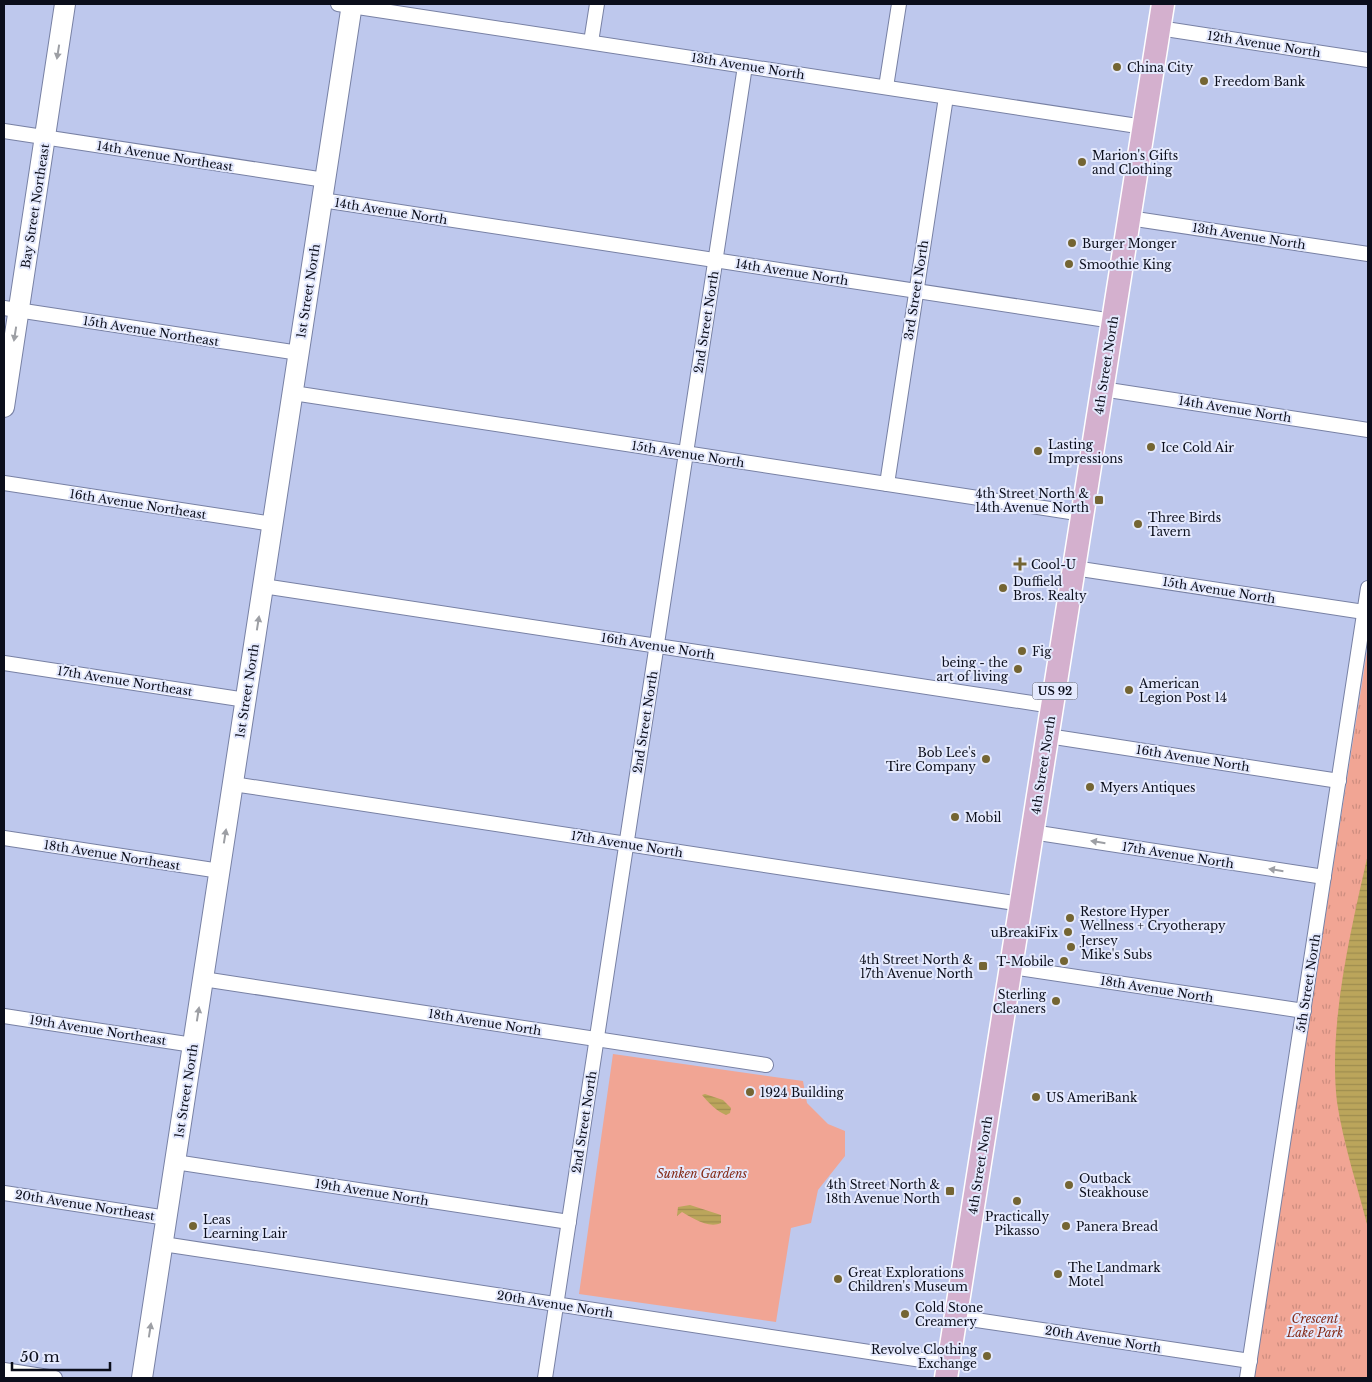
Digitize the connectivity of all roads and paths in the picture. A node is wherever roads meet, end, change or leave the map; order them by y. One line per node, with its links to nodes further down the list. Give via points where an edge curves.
1 (65, 4): 14 (street, Bay Street Northeast, one-way to 14)
2 (347, 4): 7 (street, 13th Avenue North); 15 (street, 1st Street North)
3 (598, 4): 7 (street)
4 (899, 4): 10 (street)
5 (1163, 4): 6 (main road, 4th Street North / US 92)
6 (1159, 28): 8 (street, 12th Avenue North); 12 (main road, 4th Street North / US 92)
7 (592, 42): 9 (street, 13th Avenue North)
8 (1368, 60)
9 (745, 66): 10 (street, 13th Avenue North); 19 (street, 2nd Street North)
10 (886, 88): 11 (street, 13th Avenue North)
11 (946, 97): 12 (street, 13th Avenue North); 20 (street, 3rd Street North)
12 (1144, 127): 17 (main road, 4th Street North / US 92)
13 (4, 131): 14 (street, 14th Avenue Northeast)
14 (45, 137): 15 (street, 14th Avenue Northeast); 21 (street, Bay Street Northeast)
15 (325, 180): 16 (street, 1st Street North)
16 (322, 200): 19 (street, 14th Avenue North); 23 (street, 1st Street North)
17 (1129, 218): 18 (street, 13th Avenue North); 22 (main road, 4th Street North / US 92)
18 (1368, 254)
19 (716, 260): 20 (street, 14th Avenue North); 28 (street, 2nd Street North)
20 (916, 291): 22 (street, 14th Avenue North); 30 (street, 3rd Street North)
21 (11, 309): 23 (street, 15th Avenue Northeast); 26 (street, Bay Street Northeast, one-way to 26)
22 (1113, 321): 24 (main road, 4th Street North / US 92)
23 (299, 353): 25 (street, 1st Street North)
24 (1102, 389): 27 (street, 14th Avenue North); 31 (main road, 4th Street North / US 92)
25 (293, 394): 28 (street, 15th Avenue North); 32 (street, 1st Street North)
26 (4, 408)
27 (1368, 430)
28 (686, 454): 30 (street, 15th Avenue North); 37 (street, 2nd Street North)
29 (4, 483): 32 (street, 16th Avenue Northeast)
30 (887, 484): 31 (street, 15th Avenue North)
31 (1082, 514): 33 (main road, 4th Street North / US 92)
32 (273, 524): 34 (street, 1st Street North)
33 (1074, 568): 36 (street, 15th Avenue North); 40 (main road, 4th Street North / US 92)
34 (263, 586): 37 (street, 16th Avenue North); 39 (street, 1st Street North, one-way to 34)
35 (1368, 588): 36 (street, 5th Street North)
36 (1364, 612): 42 (street, 5th Street North)
37 (657, 646): 40 (street, 16th Avenue North); 46 (street, 2nd Street North)
38 (4, 663): 39 (street, 17th Avenue Northeast)
39 (246, 700): 43 (street, 1st Street North)
40 (1052, 706): 41 (main road, 4th Street North / US 92)
41 (1048, 736): 42 (street, 16th Avenue North); 44 (main road, 4th Street North / US 92)
42 (1339, 781): 48 (street, 5th Street North)
43 (233, 784): 46 (street, 17th Avenue North); 47 (street, 1st Street North, one-way to 43)
44 (1032, 832): 48 (street, 17th Avenue North, one-way to 44); 49 (main road, 4th Street North / US 92)
45 (4, 838): 47 (street, 18th Avenue Northeast)
46 (626, 844): 49 (street, 17th Avenue North); 54 (street, 2nd Street North)
47 (220, 871): 51 (street, 1st Street North)
48 (1324, 877): 52 (street, 5th Street North)
49 (1021, 904): 50 (main road, 4th Street North / US 92)
50 (1011, 966): 52 (street, 18th Avenue North); 63 (main road, 4th Street North / US 92)
51 (204, 979): 54 (street, 18th Avenue North); 55 (street, 1st Street North, one-way to 51)
52 (1304, 1011): 64 (street, 5th Street North)
53 (4, 1016): 55 (street, 19th Avenue Northeast)
54 (597, 1039): 56 (street, 18th Avenue North); 60 (street, 2nd Street North)
55 (193, 1045): 57 (street, 1st Street North)
56 (766, 1065)
57 (175, 1162): 59 (street, 1st Street North); 60 (street, 19th Avenue North)
58 (4, 1193): 59 (street, 20th Avenue Northeast)
59 (167, 1218): 61 (street, 1st Street North)
60 (569, 1222): 62 (street, 2nd Street North)
61 (163, 1244): 62 (street, 20th Avenue North); 68 (street, 1st Street North, one-way to 61)
62 (556, 1305): 66 (street, 20th Avenue North); 69 (street, 2nd Street North)
63 (956, 1316): 64 (street, 20th Avenue North); 66 (main road, 4th Street North / US 92)
64 (1250, 1361): 70 (street, 5th Street North)
65 (4, 1370): 67 (street)
66 (947, 1371)
67 (55, 1378)
68 (142, 1378)
69 (545, 1378)
70 (1248, 1378)

